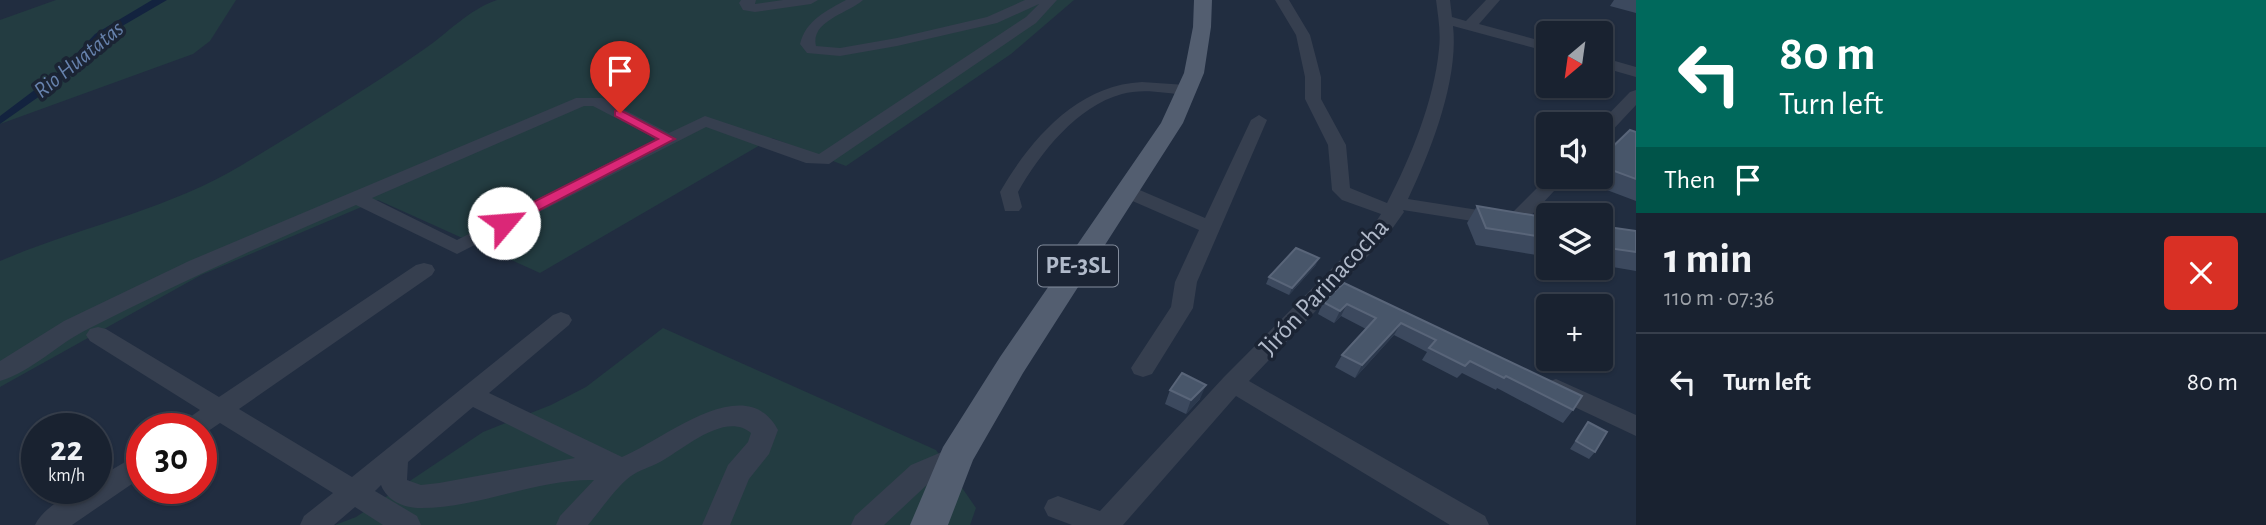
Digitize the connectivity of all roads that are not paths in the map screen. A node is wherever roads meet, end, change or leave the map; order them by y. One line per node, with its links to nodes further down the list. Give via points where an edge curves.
1 (748, 0): 2 (street, via 748,7 755,8)
2 (811, 0)
3 (856, 0): 4 (street, via 817,25 808,36 812,50 840,52 897,42 992,20)
4 (1036, 0)
5 (1050, 0): 18 (street, via 1021,27 823,160 710,121)
6 (1203, 0): 14 (main road, PE-3SL, via 1200,44)
7 (1282, 0): 23 (street, via 1303,35 1313,99 1337,145 1341,190)
8 (1493, 0): 10 (street)
9 (1444, 10): 10 (street); 23 (street, Jirón Parinacocha, via 1447,53 1433,108)
10 (1469, 26): 11 (street)
11 (1536, 44)
12 (1614, 66): 13 (street)
13 (1636, 72)
14 (1186, 90): 20 (main road, PE-3SL, via 1172,123); 22 (street, via 1115,90 1081,108 1018,173 1009,192)
15 (1636, 94): 16 (street)
16 (1613, 119)
17 (1259, 120): 26 (street)
18 (668, 139): 21 (street, via 596,101 582,102); 21 (street, via 457,247)
19 (1546, 189): 24 (street)
20 (1128, 192): 26 (street); 41 (main road, PE-3SL, via 1011,365)
21 (358, 198): 33 (street, via 196,266 72,327)
22 (1013, 206)
23 (1396, 207): 24 (street); 28 (street, Jirón Parinacocha, via 1380,232)
24 (1514, 222): 25 (street)
25 (1536, 225)
26 (1212, 228): 32 (street, via 1186,282 1182,309)
27 (424, 270): 37 (street)
28 (1331, 281): 29 (street); 35 (street, Jirón Parinacocha)
29 (1356, 293)
30 (561, 320): 36 (street)
31 (98, 335): 37 (street)
32 (1143, 368)
33 (0, 372)
34 (1539, 380): 39 (street)
35 (1233, 383): 53 (street, Jirón Parinacocha); 54 (street)
36 (471, 395): 40 (street); 42 (street)
37 (221, 409): 38 (street); 44 (street)
38 (215, 413)
39 (1636, 426)
40 (396, 457): 42 (street, via 395,486 409,496 565,470); 44 (street)
41 (956, 457): 51 (street, via 921,473); 52 (main road, PE-3SL)
42 (621, 468): 49 (street); 50 (street, via 718,417 744,415 758,421 765,430 760,447 738,473)
43 (126, 474): 46 (street)
44 (354, 492): 47 (street); 48 (street)
45 (1058, 508): 53 (street)
46 (49, 525)
47 (314, 525)
48 (407, 525)
49 (570, 525)
50 (716, 525)
51 (865, 525)
52 (929, 525)
53 (1105, 525)
54 (1475, 525)

